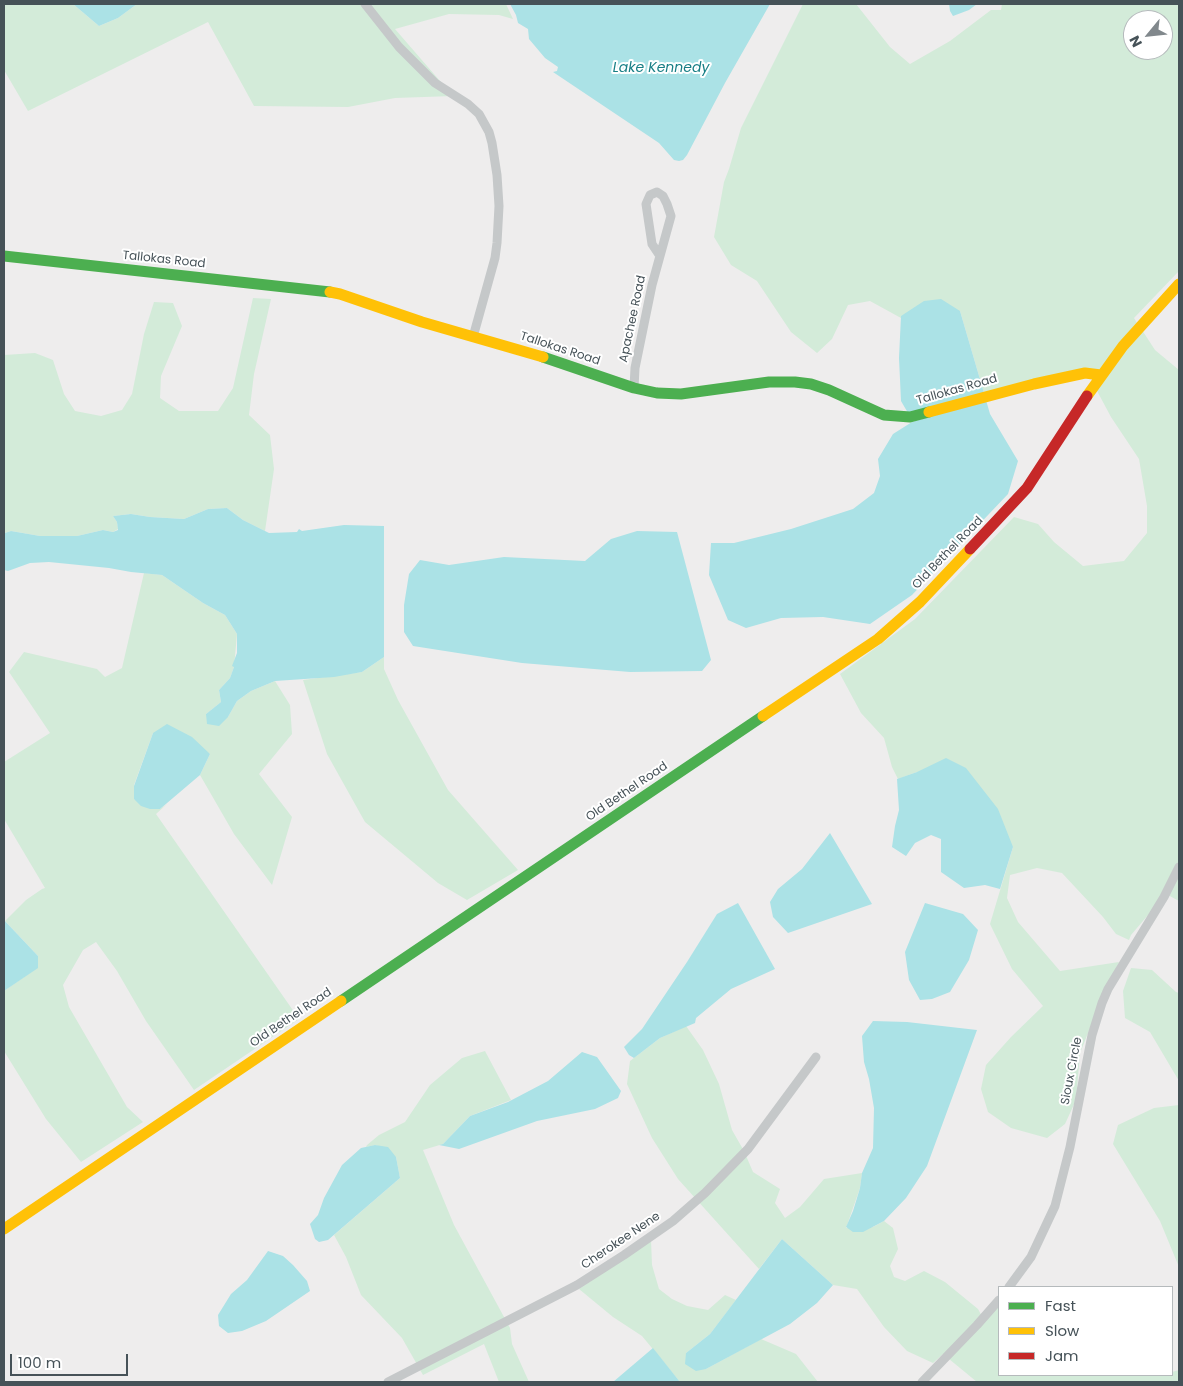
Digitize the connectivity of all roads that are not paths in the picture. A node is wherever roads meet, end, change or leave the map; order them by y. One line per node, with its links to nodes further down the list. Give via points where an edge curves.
1 (365, 4): 5 (street, via 435,84 468,104 479,114 489,132 497,174 497,243)
2 (4, 256): 5 (street, Tallokas Road, via 340,294)
3 (660, 256): 3 (street, Apachee Road, via 652,244 646,204 650,194 657,192 663,196 671,216); 7 (street, Apachee Road, via 637,359)
4 (1179, 284): 6 (street, Old Bethel Road, via 1133,333)
5 (473, 337): 7 (street, Tallokas Road)
6 (1101, 374): 7 (street, Tallokas Road, via 1085,373 1034,384 910,417 884,415 829,390 804,383 769,382 674,394); 10 (street, Old Bethel Road, via 1027,488 920,602 878,639)
7 (634, 388)
8 (1179, 867): 11 (street, Sioux Circle, via 1102,1003 1092,1035 1055,1206 1031,1257)
9 (816, 1056): 13 (street, Cherokee Nene, via 748,1149 673,1221 577,1285)
10 (4, 1229)
11 (1010, 1286)
12 (998, 1301): 14 (street)
13 (388, 1382)
14 (922, 1382)

